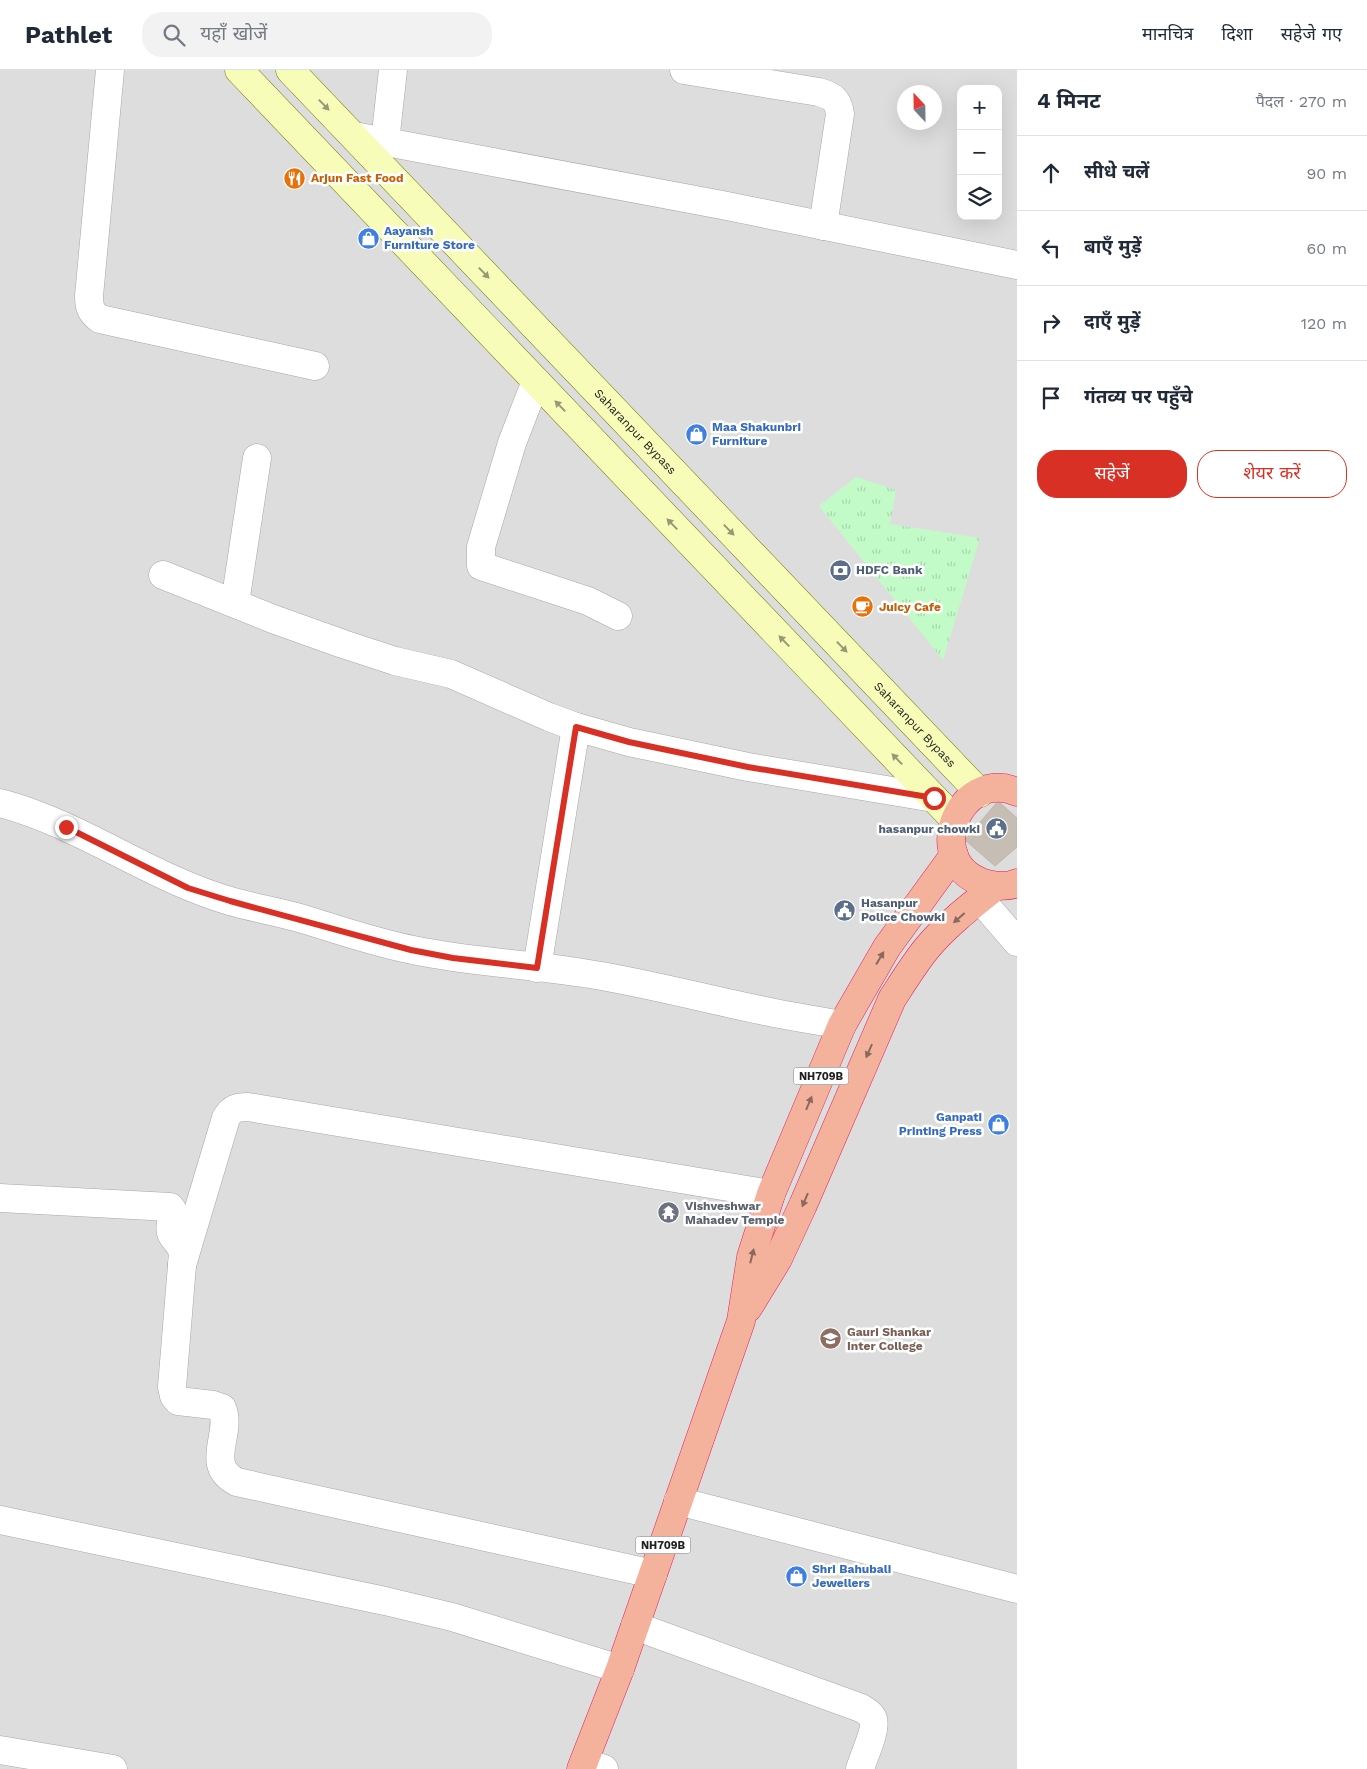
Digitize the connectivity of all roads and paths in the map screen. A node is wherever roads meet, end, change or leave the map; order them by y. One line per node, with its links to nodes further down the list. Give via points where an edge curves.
1 (110, 70): 10 (street, via 89,296 89,306 94,314 100,319)
2 (239, 70): 11 (main road)
3 (290, 70): 6 (main road, Saharanpur Bypass, one-way to 6)
4 (393, 70): 7 (street)
5 (684, 70): 8 (street, via 819,92 831,96 838,103 840,114)
6 (354, 136): 7 (street); 18 (main road, Saharanpur Bypass, one-way to 18)
7 (385, 142): 8 (street)
8 (823, 226): 9 (street)
9 (1017, 265)
10 (315, 366)
11 (536, 381): 15 (street, via 509,452 481,546 481,566 588,600); 19 (main road, one-way to 11)
12 (257, 458): 14 (street)
13 (163, 575): 14 (street)
14 (235, 603): 16 (street, via 343,644 451,674)
15 (618, 616)
16 (576, 727): 19 (street, via 629,742 748,767); 25 (street)
17 (1015, 787): 18 (highway)
18 (980, 792): 21 (highway, via 964,803)
19 (934, 798): 21 (main road)
20 (0, 803): 25 (street, via 66,827 188,888 230,901 411,950)
21 (954, 820): 22 (highway, via 951,838)
22 (954, 855): 23 (highway, via 964,871); 26 (highway, NH709B, one-way to 22, via 887,948)
23 (998, 889): 24 (street); 30 (highway, NH709B, one-way to 30, via 928,947 892,999 799,1214 778,1258)
24 (1017, 942)
25 (537, 968): 26 (street, via 617,979)
26 (842, 1025): 27 (highway, NH709B, one-way to 26)
27 (772, 1194): 29 (street, via 238,1107 231,1110 226,1118); 30 (highway, NH709B, one-way to 27, via 751,1257)
28 (0, 1198): 29 (street, via 170,1207 173,1211 170,1229 181,1246)
29 (181, 1270): 33 (street, via 172,1387 178,1401 222,1408 225,1421 220,1459 227,1478)
30 (741, 1321): 31 (highway, NH709B)
31 (678, 1501): 33 (highway, NH709B); 34 (street)
32 (0, 1520): 36 (street, via 452,1617)
33 (653, 1574): 35 (highway, NH709B)
34 (1017, 1589)
35 (635, 1626): 36 (highway, NH709B); 40 (street, via 862,1708 874,1721)
36 (620, 1669): 38 (highway, NH709B)
37 (0, 1750): 39 (street)
38 (590, 1767)
39 (113, 1769)
40 (860, 1769)

